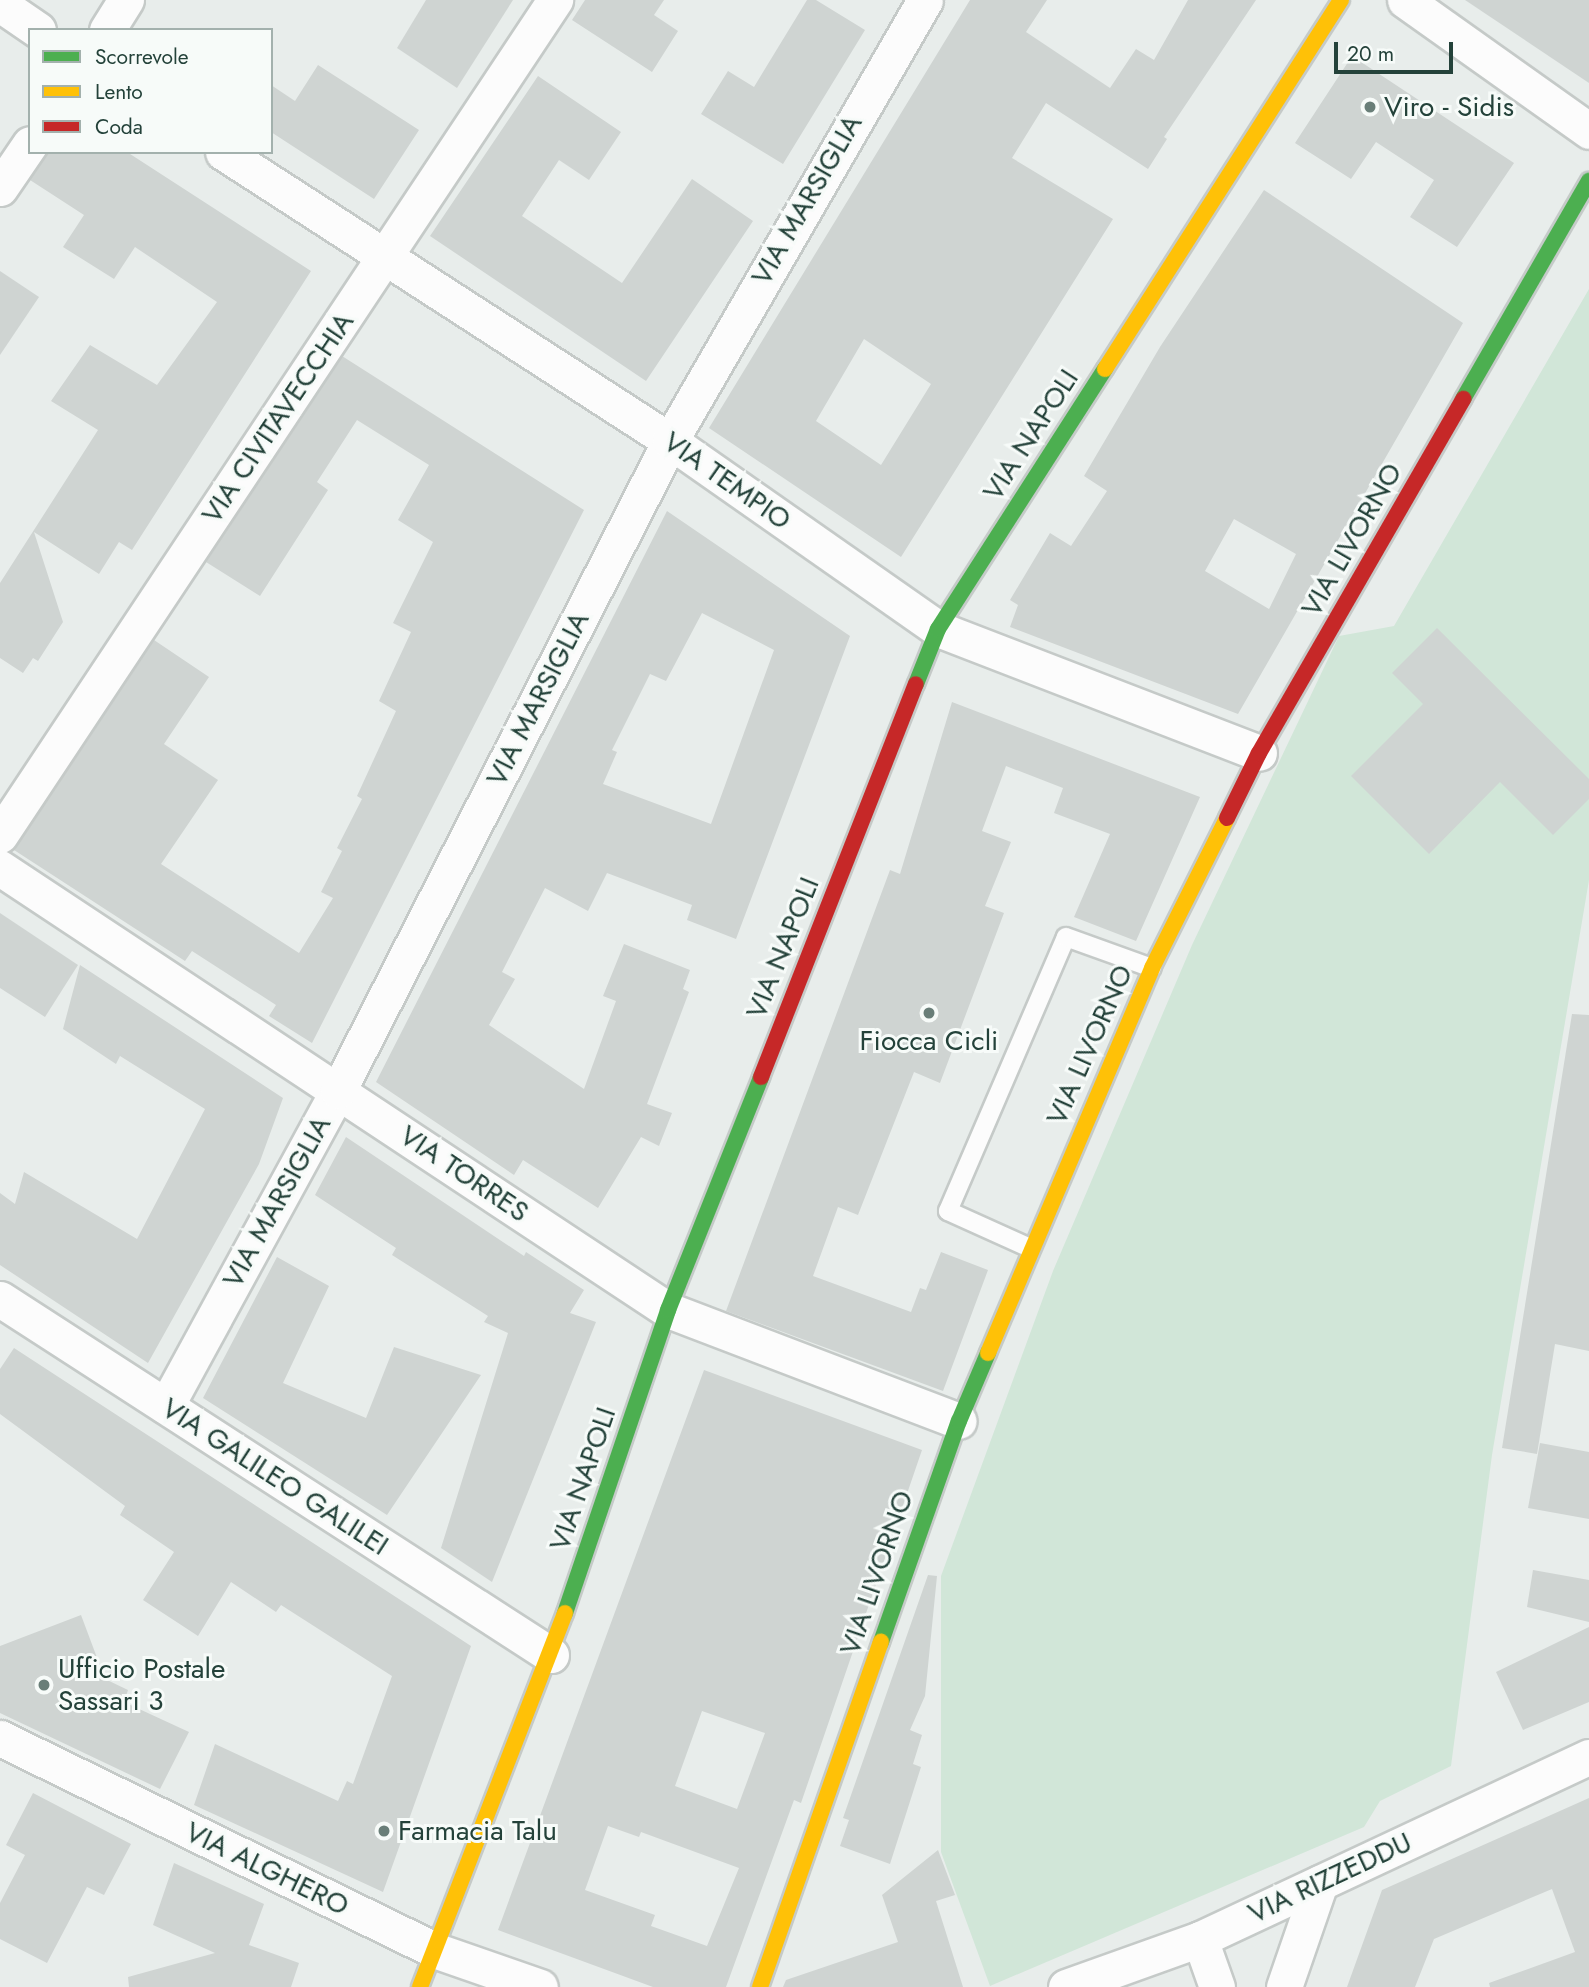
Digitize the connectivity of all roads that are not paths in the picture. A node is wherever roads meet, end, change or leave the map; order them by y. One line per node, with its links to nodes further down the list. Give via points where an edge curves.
1 (126, 0): 8 (street)
2 (555, 0): 14 (street, VIA CIVITAVECCHIA)
3 (925, 0): 15 (street, VIA MARSIGLIA)
4 (1341, 0): 16 (main road, VIA NAPOLI)
5 (1405, 0): 9 (street)
6 (0, 4): 7 (street)
7 (35, 28)
8 (108, 28)
9 (1589, 131)
10 (28, 147): 13 (street)
11 (226, 154): 14 (street, VIA TEMPIO)
12 (1589, 181): 17 (main road, VIA LIVORNO)
13 (0, 188)
14 (385, 258): 15 (street, VIA TEMPIO); 18 (street, VIA CIVITAVECCHIA)
15 (670, 441): 16 (street, VIA TEMPIO); 21 (street, VIA MARSIGLIA)
16 (938, 629): 17 (street, VIA TEMPIO); 24 (main road, VIA NAPOLI)
17 (1259, 754): 20 (main road, VIA LIVORNO)
18 (0, 835)
19 (0, 868): 21 (street, VIA TORRES)
20 (1152, 968): 22 (main road, VIA LIVORNO); 22 (lane, via 1066,937 948,1212)
21 (338, 1091): 24 (street, VIA TORRES); 25 (street, VIA MARSIGLIA)
22 (1030, 1248): 26 (main road, VIA LIVORNO)
23 (0, 1298): 25 (street, VIA GALILEO GALILEI)
24 (668, 1310): 26 (street, VIA TORRES); 27 (main road, VIA NAPOLI)
25 (166, 1406): 27 (street, VIA GALILEO GALILEI)
26 (958, 1421): 35 (main road, VIA LIVORNO)
27 (551, 1655): 32 (main road, VIA NAPOLI)
28 (0, 1738): 32 (street, VIA ALGHERO)
29 (1589, 1758): 30 (street, VIA RIZZEDDU)
30 (1320, 1883): 31 (street, VIA RIZZEDDU); 38 (street)
31 (1200, 1939): 36 (street, VIA RIZZEDDU); 37 (street)
32 (434, 1951): 33 (main road, VIA NAPOLI); 34 (street, VIA ALGHERO)
33 (420, 1987)
34 (540, 1987)
35 (760, 1987)
36 (1066, 1987)
37 (1217, 1987)
38 (1284, 1987)

